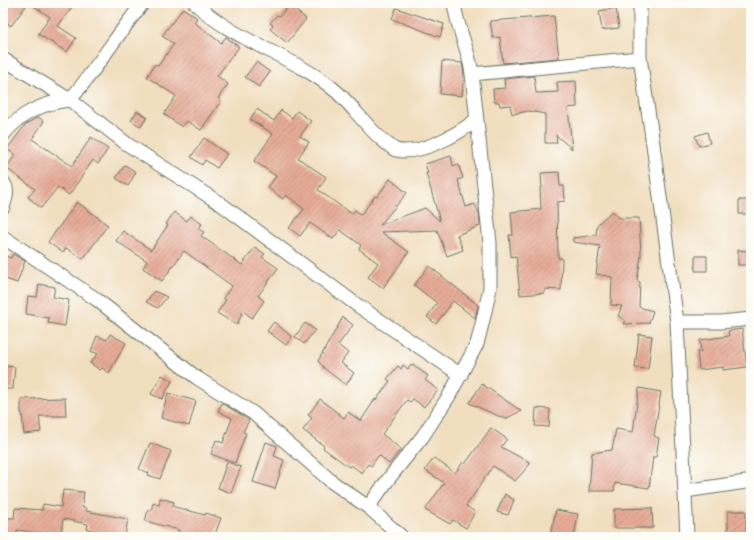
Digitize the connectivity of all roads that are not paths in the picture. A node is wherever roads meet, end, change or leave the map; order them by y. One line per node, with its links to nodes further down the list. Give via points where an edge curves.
1 (143, 3): 8 (street)
2 (195, 3): 9 (street, via 235,32 324,81 378,137 395,150 411,151 447,139)
3 (454, 3): 7 (street)
4 (640, 3): 5 (street)
5 (640, 58): 7 (street); 15 (street)
6 (3, 59): 8 (street)
7 (472, 74): 9 (street)
8 (70, 100): 10 (street, via 39,106 16,121); 16 (street, via 127,144 221,204 357,305)
9 (476, 120): 16 (street, via 490,243 490,288 477,344)
10 (3, 135)
11 (3, 182): 12 (street, via 7,194)
12 (3, 207)
13 (3, 237): 19 (street, via 96,299 197,378 253,413 332,482)
14 (751, 319): 15 (street)
15 (676, 322): 18 (street)
16 (461, 375): 19 (street, via 423,436)
17 (751, 482): 18 (street)
18 (685, 491): 21 (street)
19 (368, 507): 20 (street)
20 (402, 537)
21 (687, 537)

